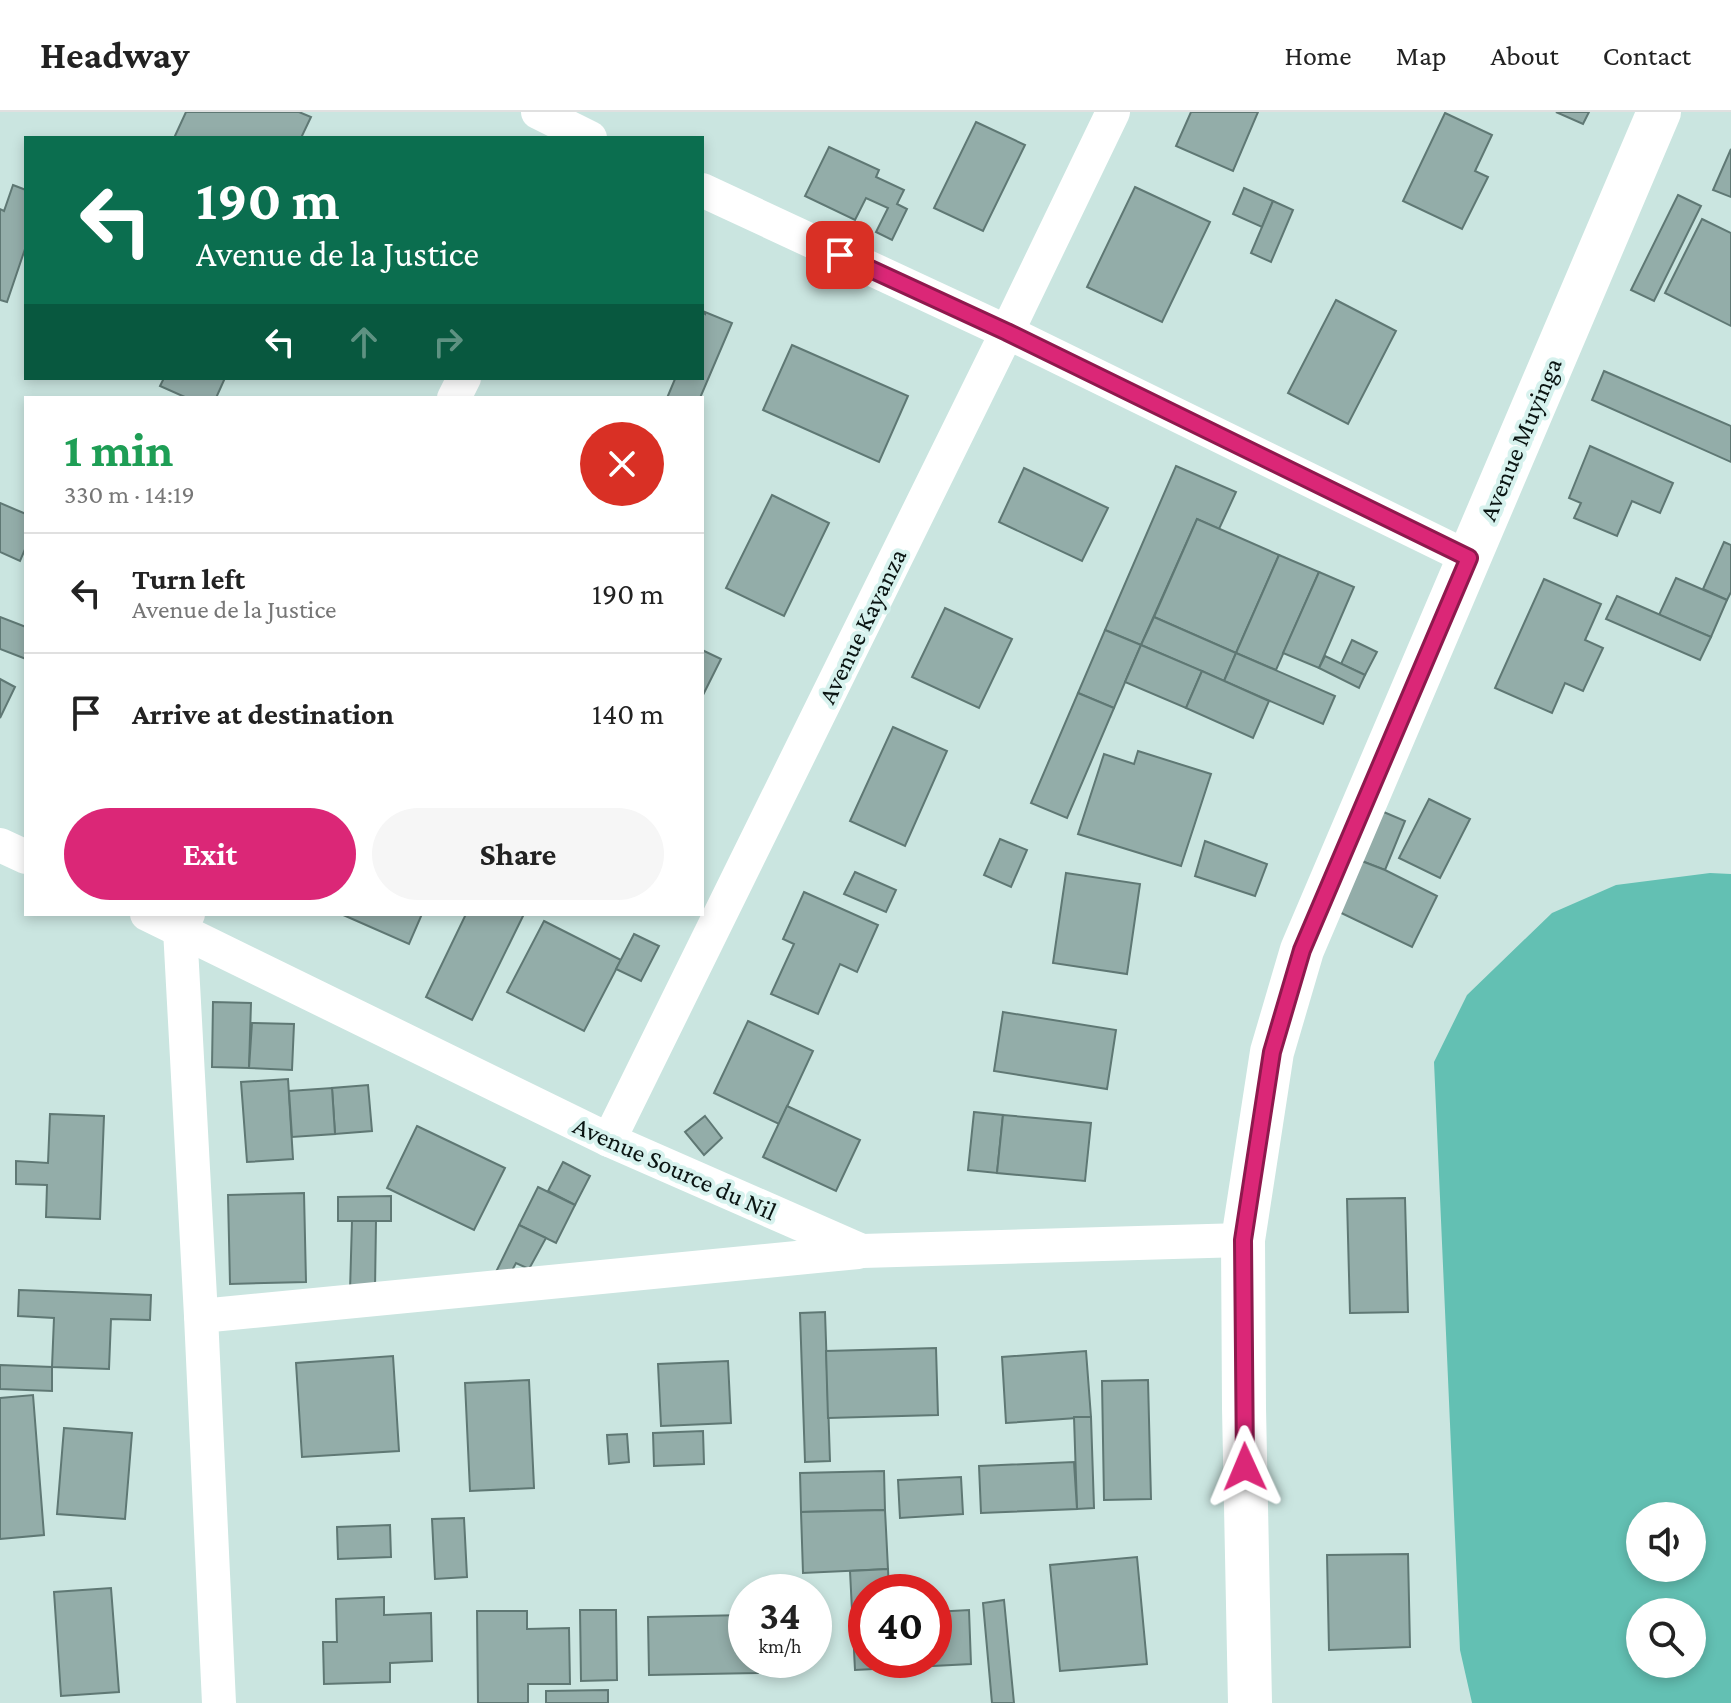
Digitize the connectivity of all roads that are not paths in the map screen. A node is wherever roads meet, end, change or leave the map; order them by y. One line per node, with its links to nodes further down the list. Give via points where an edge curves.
1 (538, 112): 5 (street)
2 (600, 112): 6 (street)
3 (1113, 112): 8 (street, Avenue Kayanza)
4 (1659, 112): 9 (street, Avenue Muyinga)
5 (585, 136)
6 (590, 136)
7 (704, 191): 8 (street)
8 (1007, 332): 9 (street); 14 (street, Avenue Kayanza)
9 (1469, 558): 15 (street, Avenue Muyinga, via 1302,950 1272,1052)
10 (0, 845): 11 (street)
11 (24, 856)
12 (156, 916): 13 (street, Avenue Source du Nil)
13 (184, 922): 14 (street, Avenue Source du Nil); 17 (street)
14 (609, 1140): 16 (street, Avenue Source du Nil)
15 (1243, 1240): 16 (street, Avenue Source du Nil); 19 (street, Avenue Muyinga)
16 (862, 1251): 17 (street)
17 (201, 1316): 18 (street)
18 (219, 1703)
19 (1250, 1703)

